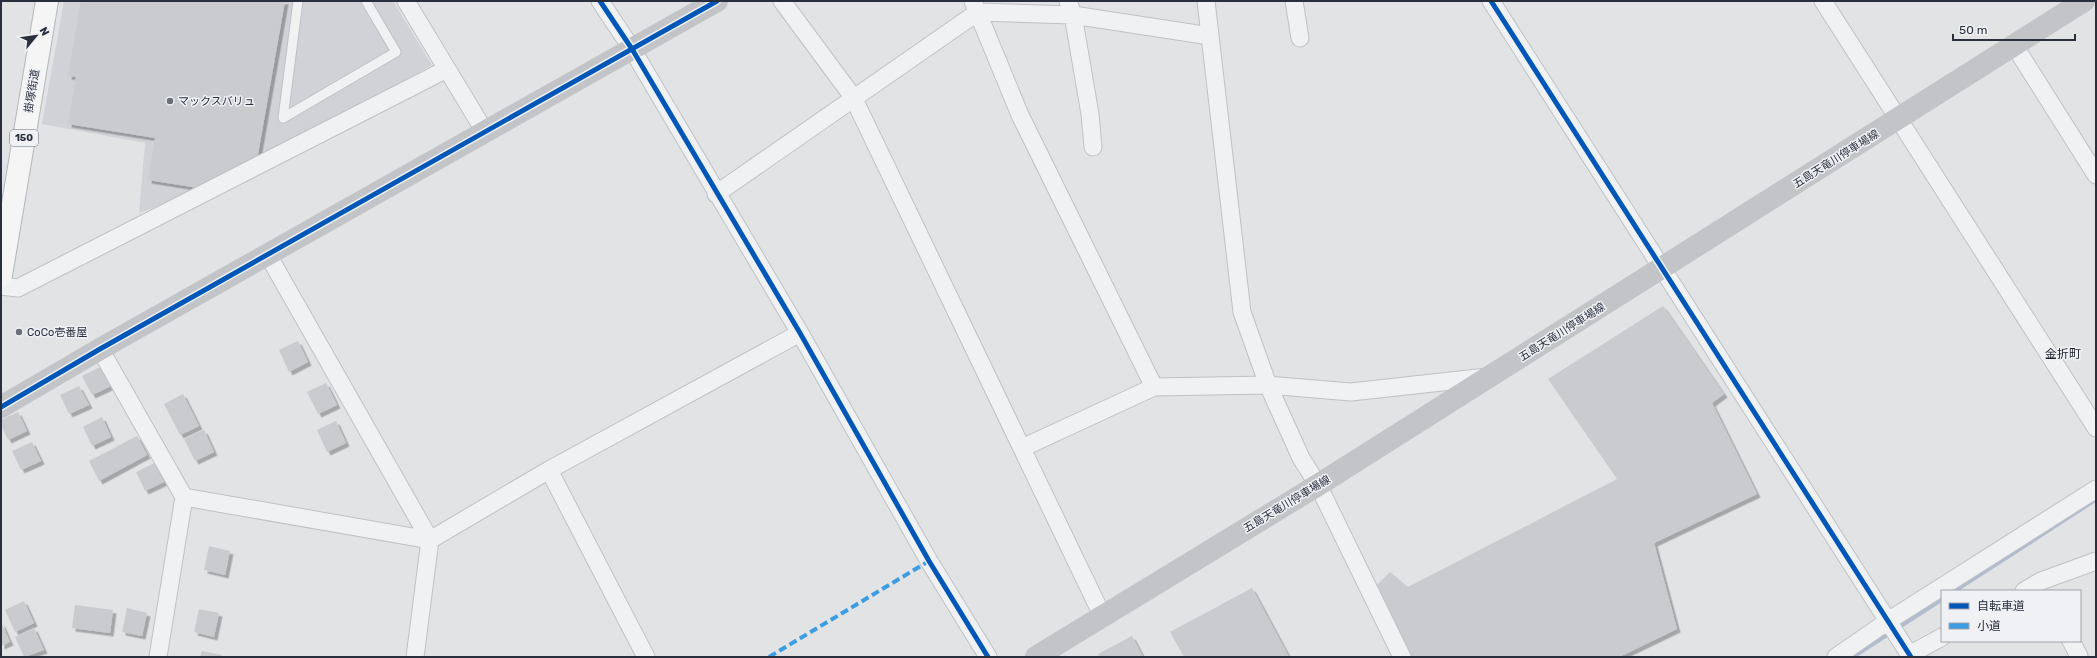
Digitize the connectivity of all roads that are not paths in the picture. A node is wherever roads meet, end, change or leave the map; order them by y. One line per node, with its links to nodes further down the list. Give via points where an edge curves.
1 (47, 1): 28 (highway, 掛塚街道 / 150)
2 (298, 1): 3 (lane, via 283,118 396,52)
3 (366, 1)
4 (406, 1): 19 (street)
5 (600, 1): 18 (street)
6 (717, 1): 18 (main road)
7 (782, 1): 20 (street)
8 (1206, 1): 15 (street)
9 (1294, 1): 16 (street)
10 (1491, 1): 27 (street)
11 (1823, 1): 21 (street)
12 (2084, 1): 17 (main road, 五島天竜川停車場線)
13 (976, 7): 14 (street); 20 (street); 34 (street, via 1020,115)
14 (1071, 8): 15 (street); 23 (street, via 1090,114)
15 (1210, 36): 33 (street, via 1242,312)
16 (1300, 38)
17 (2014, 46): 21 (main road, 五島天竜川停車場線); 24 (street)
18 (632, 49): 22 (main road); 25 (street)
19 (447, 69): 22 (street); 29 (street, via 18,288)
20 (853, 97): 25 (street); 37 (street)
21 (1898, 119): 27 (main road, 五島天竜川停車場線); 36 (street)
22 (485, 132): 26 (main road)
23 (1092, 147)
24 (2096, 175)
25 (716, 194): 30 (street)
26 (268, 255): 31 (main road); 42 (street)
27 (1662, 270): 32 (main road, 五島天竜川停車場線); 47 (street)
28 (1, 275)
29 (1, 286)
30 (800, 333): 38 (street); 55 (street, via 929,561)
31 (100, 349): 35 (main road); 41 (street)
32 (1490, 377): 33 (street, via 1351,392); 39 (main road, 五島天竜川停車場線)
33 (1268, 384): 34 (street); 39 (street, via 1301,458)
34 (1154, 387): 37 (street)
35 (1, 406)
36 (2096, 428)
37 (1022, 448): 46 (street)
38 (549, 470): 42 (street); 54 (street)
39 (1318, 485): 46 (main road, 五島天竜川停車場線); 57 (street)
40 (2096, 489): 47 (street)
41 (184, 497): 42 (street); 52 (street)
42 (430, 540): 53 (street)
43 (2096, 561): 44 (street)
44 (2044, 586): 45 (street)
45 (2028, 590)
46 (1102, 615): 56 (main road, 五島天竜川停車場線)
47 (1888, 621): 50 (street); 58 (street)
48 (1941, 638): 50 (street)
49 (2072, 642): 51 (street)
50 (1910, 656)
51 (2079, 656)
52 (158, 657)
53 (415, 657)
54 (646, 657)
55 (988, 657)
56 (1036, 657)
57 (1402, 657)
58 (1836, 657)

